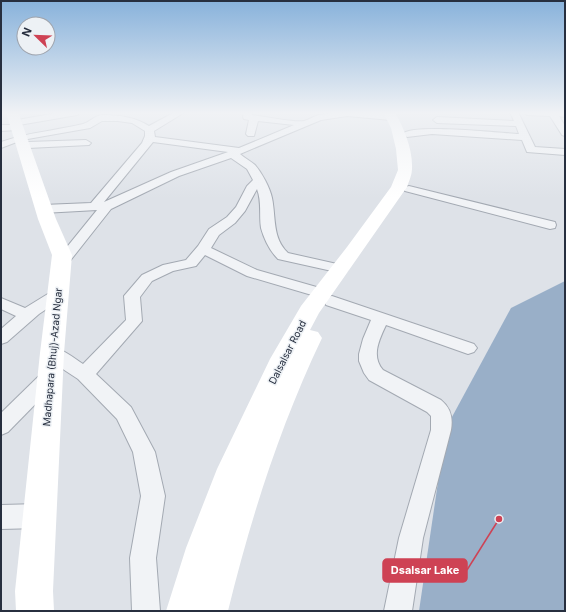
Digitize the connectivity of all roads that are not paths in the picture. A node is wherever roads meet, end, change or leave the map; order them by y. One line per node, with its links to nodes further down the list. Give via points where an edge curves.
1 (17, 141): 15 (street, Madhapara (Bhuj)-Azad Ngar)
2 (76, 141): 9 (street)
3 (146, 141): 14 (street, via 141,152)
4 (170, 141): 10 (street)
5 (264, 141): 10 (street)
6 (401, 141): 19 (street, Dalsalsar Road, via 405,170 399,187)
7 (407, 141): 13 (street, Dalsalsar Road, via 412,149 414,171)
8 (526, 141): 11 (street, via 531,150)
9 (86, 142)
10 (235, 152): 12 (street, via 251,167); 14 (street, via 175,174)
11 (565, 152)
12 (259, 180): 17 (street, via 241,208 231,220 214,232); 19 (street, via 266,197 268,228 278,251 283,256 293,259)
13 (409, 188): 16 (street); 21 (street, Dalsalsar Road, via 366,254)
14 (101, 206): 15 (street); 18 (street)
15 (43, 209): 18 (street, Madhapara (Bhuj)-Azad Ngar, via 62,255)
16 (550, 225)
17 (203, 249): 21 (street, via 252,273); 28 (street, via 191,263 168,268 147,278 132,296 134,322)
18 (61, 263): 20 (street, Madhapara (Bhuj)-Azad Ngar)
19 (341, 269): 21 (street, Dalsalsar Road)
20 (57, 296): 23 (street); 27 (street, Madhapara (Bhuj)-Azad Ngar)
21 (327, 297): 24 (street); 35 (street, Dalsalsar Road, via 309,311 282,359 232,470 203,548); 36 (street, Dalsalsar Road, via 323,314 297,363 250,474 224,552)
22 (1, 303): 23 (street)
23 (28, 314): 25 (street)
24 (381, 318): 26 (street); 37 (street, via 367,350 366,358 371,370 434,406 442,416 441,430 411,538)
25 (1, 338)
26 (468, 348)
27 (52, 353): 28 (street); 29 (street, Madhapara (Bhuj)-Azad Ngar)
28 (85, 374): 34 (street, via 124,413 144,452 153,496 143,558)
29 (50, 377): 30 (street); 31 (street, Madhapara (Bhuj)-Azad Ngar)
30 (1, 426)
31 (39, 516): 32 (street); 33 (street, Madhapara (Bhuj)-Azad Ngar)
32 (1, 517)
33 (34, 610)
34 (146, 611)
35 (185, 611)
36 (210, 611)
37 (398, 611)

